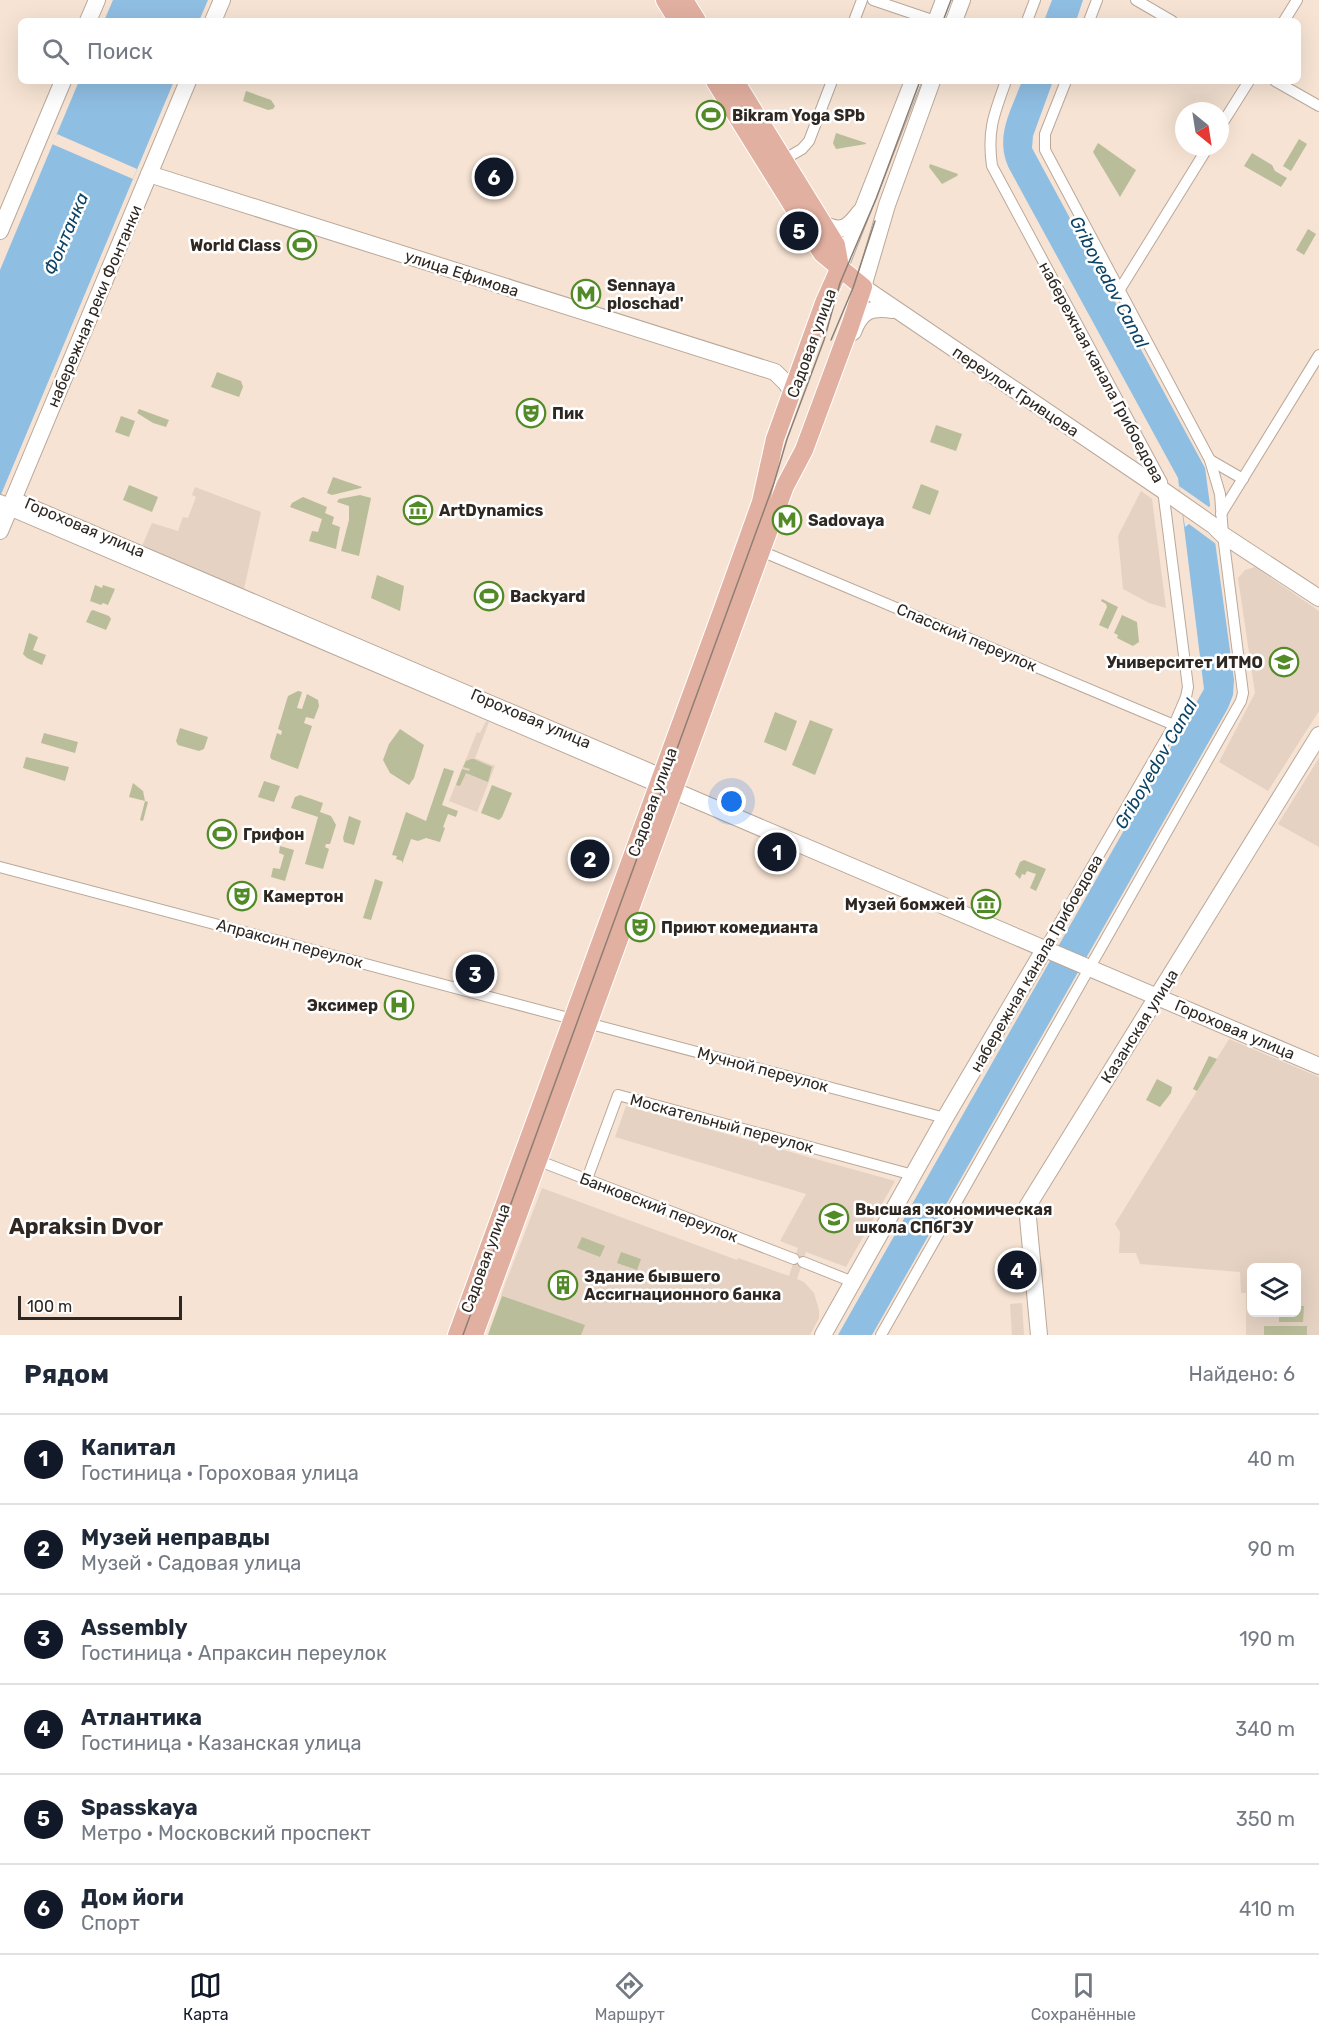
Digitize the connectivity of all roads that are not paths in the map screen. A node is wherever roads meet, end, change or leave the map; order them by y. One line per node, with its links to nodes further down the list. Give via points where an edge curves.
1 (97, 0): 13 (street)
2 (222, 0): 14 (street)
3 (665, 0): 15 (main road)
4 (684, 0): 16 (main road)
5 (862, 0): 17 (street)
6 (873, 0): 18 (street)
7 (944, 0): 19 (street)
8 (962, 0): 20 (street)
9 (1035, 0): 21 (street)
10 (1097, 0): 22 (street)
11 (1136, 0): 23 (street)
12 (1297, 0): 24 (street)
13 (89, 18)
14 (214, 18)
15 (676, 18)
16 (696, 18)
17 (855, 18)
18 (927, 18)
19 (937, 18)
20 (955, 18)
21 (1028, 18)
22 (1090, 18)
23 (1167, 18)
24 (1286, 18)
25 (62, 84): 43 (street)
26 (187, 84): 40 (street, набережная реки Фонтанки)
27 (717, 84): 44 (main road, via 822,253)
28 (737, 84): 39 (main road)
29 (831, 84): 39 (street, via 809,141)
30 (912, 84): 41 (street)
31 (931, 84): 44 (street, Садовая улица, via 887,205)
32 (1005, 84): 54 (street, набережная канала Грибоедова, via 992,121 992,166 1158,473)
33 (1065, 84): 45 (street, via 1045,134 1045,150)
34 (1247, 84): 37 (street)
35 (1280, 84): 36 (street)
36 (1319, 106)
37 (1229, 113)
38 (1202, 156): 45 (street)
39 (783, 160): 42 (main road)
40 (149, 174): 50 (street, улица Ефимова); 55 (street, набережная реки Фонтанки)
41 (866, 204): 42 (street, via 847,226 836,230); 44 (street)
42 (823, 224): 44 (main road)
43 (0, 231)
44 (851, 277): 46 (street, переулок Гривцова); 47 (main road, Садовая улица, via 850,326); 49 (main road, Садовая улица, via 824,303)
45 (1120, 288): 52 (street)
46 (893, 309): 47 (street, via 865,312); 54 (street, переулок Гривцова)
47 (841, 351): 58 (main road, Садовая улица)
48 (1319, 355): 53 (street)
49 (804, 360): 50 (street, via 793,368); 51 (main road, Садовая улица)
50 (775, 372): 51 (street)
51 (792, 392): 62 (main road, Садовая улица, via 775,439 757,512)
52 (1210, 460): 53 (street); 56 (street, via 1217,478)
53 (1243, 479): 56 (street)
54 (1164, 491): 56 (street, переулок Гривцова); 60 (street, набережная канала Грибоедова, via 1188,687)
55 (5, 498): 57 (street, набережная реки Фонтанки); 62 (street, Гороховая улица)
56 (1219, 525): 59 (street); 65 (street, via 1241,701)
57 (0, 531)
58 (760, 551): 60 (street, Спасский переулок); 62 (main road, Садовая улица)
59 (1319, 598)
60 (1174, 725): 64 (street, набережная канала Грибоедова)
61 (1319, 735): 66 (street, Казанская улица)
62 (667, 783): 64 (street, Гороховая улица); 67 (main road, Садовая улица)
63 (0, 867): 67 (street, Апраксин переулок)
64 (1052, 948): 65 (street, Гороховая улица); 70 (street, набережная канала Грибоедова)
65 (1088, 963): 66 (street, Гороховая улица); 78 (street)
66 (1159, 994): 68 (street, Гороховая улица); 69 (street, Гороховая улица); 79 (street, Казанская улица, via 1027,1207)
67 (580, 1020): 70 (street, Мучной переулок); 71 (main road, Садовая улица)
68 (1319, 1059)
69 (1319, 1066)
70 (945, 1118): 72 (street, набережная канала Грибоедова)
71 (530, 1157): 73 (street, Банковский переулок); 75 (main road, Садовая улица); 76 (main road, Садовая улица)
72 (912, 1175): 73 (street, Москательный переулок, via 618,1095); 74 (street, набережная канала Грибоедова)
73 (587, 1179): 74 (street, Банковский переулок)
74 (853, 1282): 77 (street, набережная канала Грибоедова)
75 (457, 1335)
76 (474, 1335)
77 (823, 1335)
78 (880, 1335)
79 (1039, 1335)

